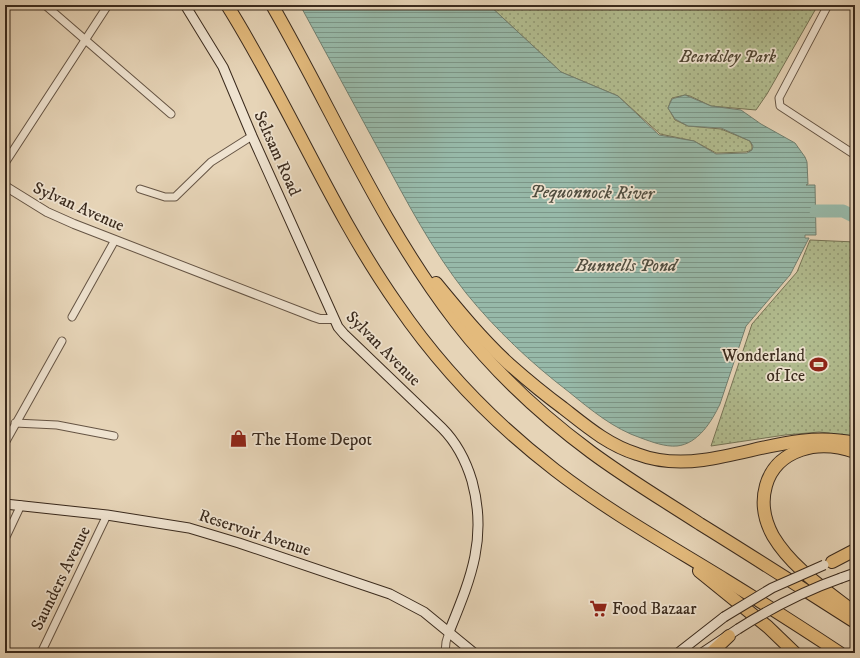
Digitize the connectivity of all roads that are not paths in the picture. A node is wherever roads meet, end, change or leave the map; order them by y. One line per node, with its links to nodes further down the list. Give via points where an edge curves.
1 (45, 5): 7 (street)
2 (108, 5): 7 (street)
3 (185, 5): 9 (main road, Seltsam Road, via 223,67)
4 (227, 5): 27 (highway, via 249,40 370,264 428,346 478,401 534,452 593,498)
5 (272, 5): 14 (highway)
6 (828, 5): 10 (street, via 779,98 780,106)
7 (85, 40): 8 (street); 11 (street)
8 (172, 114)
9 (252, 136): 13 (street, via 214,160 175,197); 17 (main road, Seltsam Road)
10 (855, 155)
11 (5, 163)
12 (5, 186): 15 (street, Sylvan Avenue, via 47,212)
13 (140, 190)
14 (397, 235): 22 (highway, via 464,318 501,356 583,424 619,447 649,458 683,462 805,439 832,439); 33 (highway, via 457,324 492,364 549,419 613,468)
15 (115, 240): 16 (street); 17 (street, Sylvan Avenue, via 314,317)
16 (72, 317)
17 (334, 319): 34 (main road, Sylvan Avenue, via 344,334 446,432 458,447 468,469 477,504 478,541 470,578)
18 (62, 341): 19 (street)
19 (15, 423): 20 (street, via 57,425); 21 (street)
20 (114, 436)
21 (5, 443)
22 (855, 450): 32 (highway, via 823,447 808,448 795,453 783,460 773,471 766,484 763,502 769,526 786,553 809,577)
23 (5, 504): 24 (main road, Reservoir Avenue)
24 (21, 505): 25 (main road, Reservoir Avenue); 26 (street)
25 (107, 515): 34 (main road, Reservoir Avenue, via 189,528 380,590 424,612); 36 (street, Saunders Avenue)
26 (5, 539)
27 (659, 540): 42 (highway, via 754,615); 43 (highway)
28 (855, 550): 30 (highway)
29 (855, 554): 30 (main road)
30 (828, 563): 39 (main road, bridge, via 772,588 724,617)
31 (855, 573): 35 (main road, bridge, via 790,599)
32 (855, 613)
33 (855, 622)
34 (449, 632): 37 (street); 38 (main road, Reservoir Avenue)
35 (734, 632): 40 (main road); 41 (highway)
36 (41, 653)
37 (445, 653)
38 (474, 653)
39 (678, 653)
40 (702, 653)
41 (711, 653)
42 (794, 653)
43 (840, 653)

